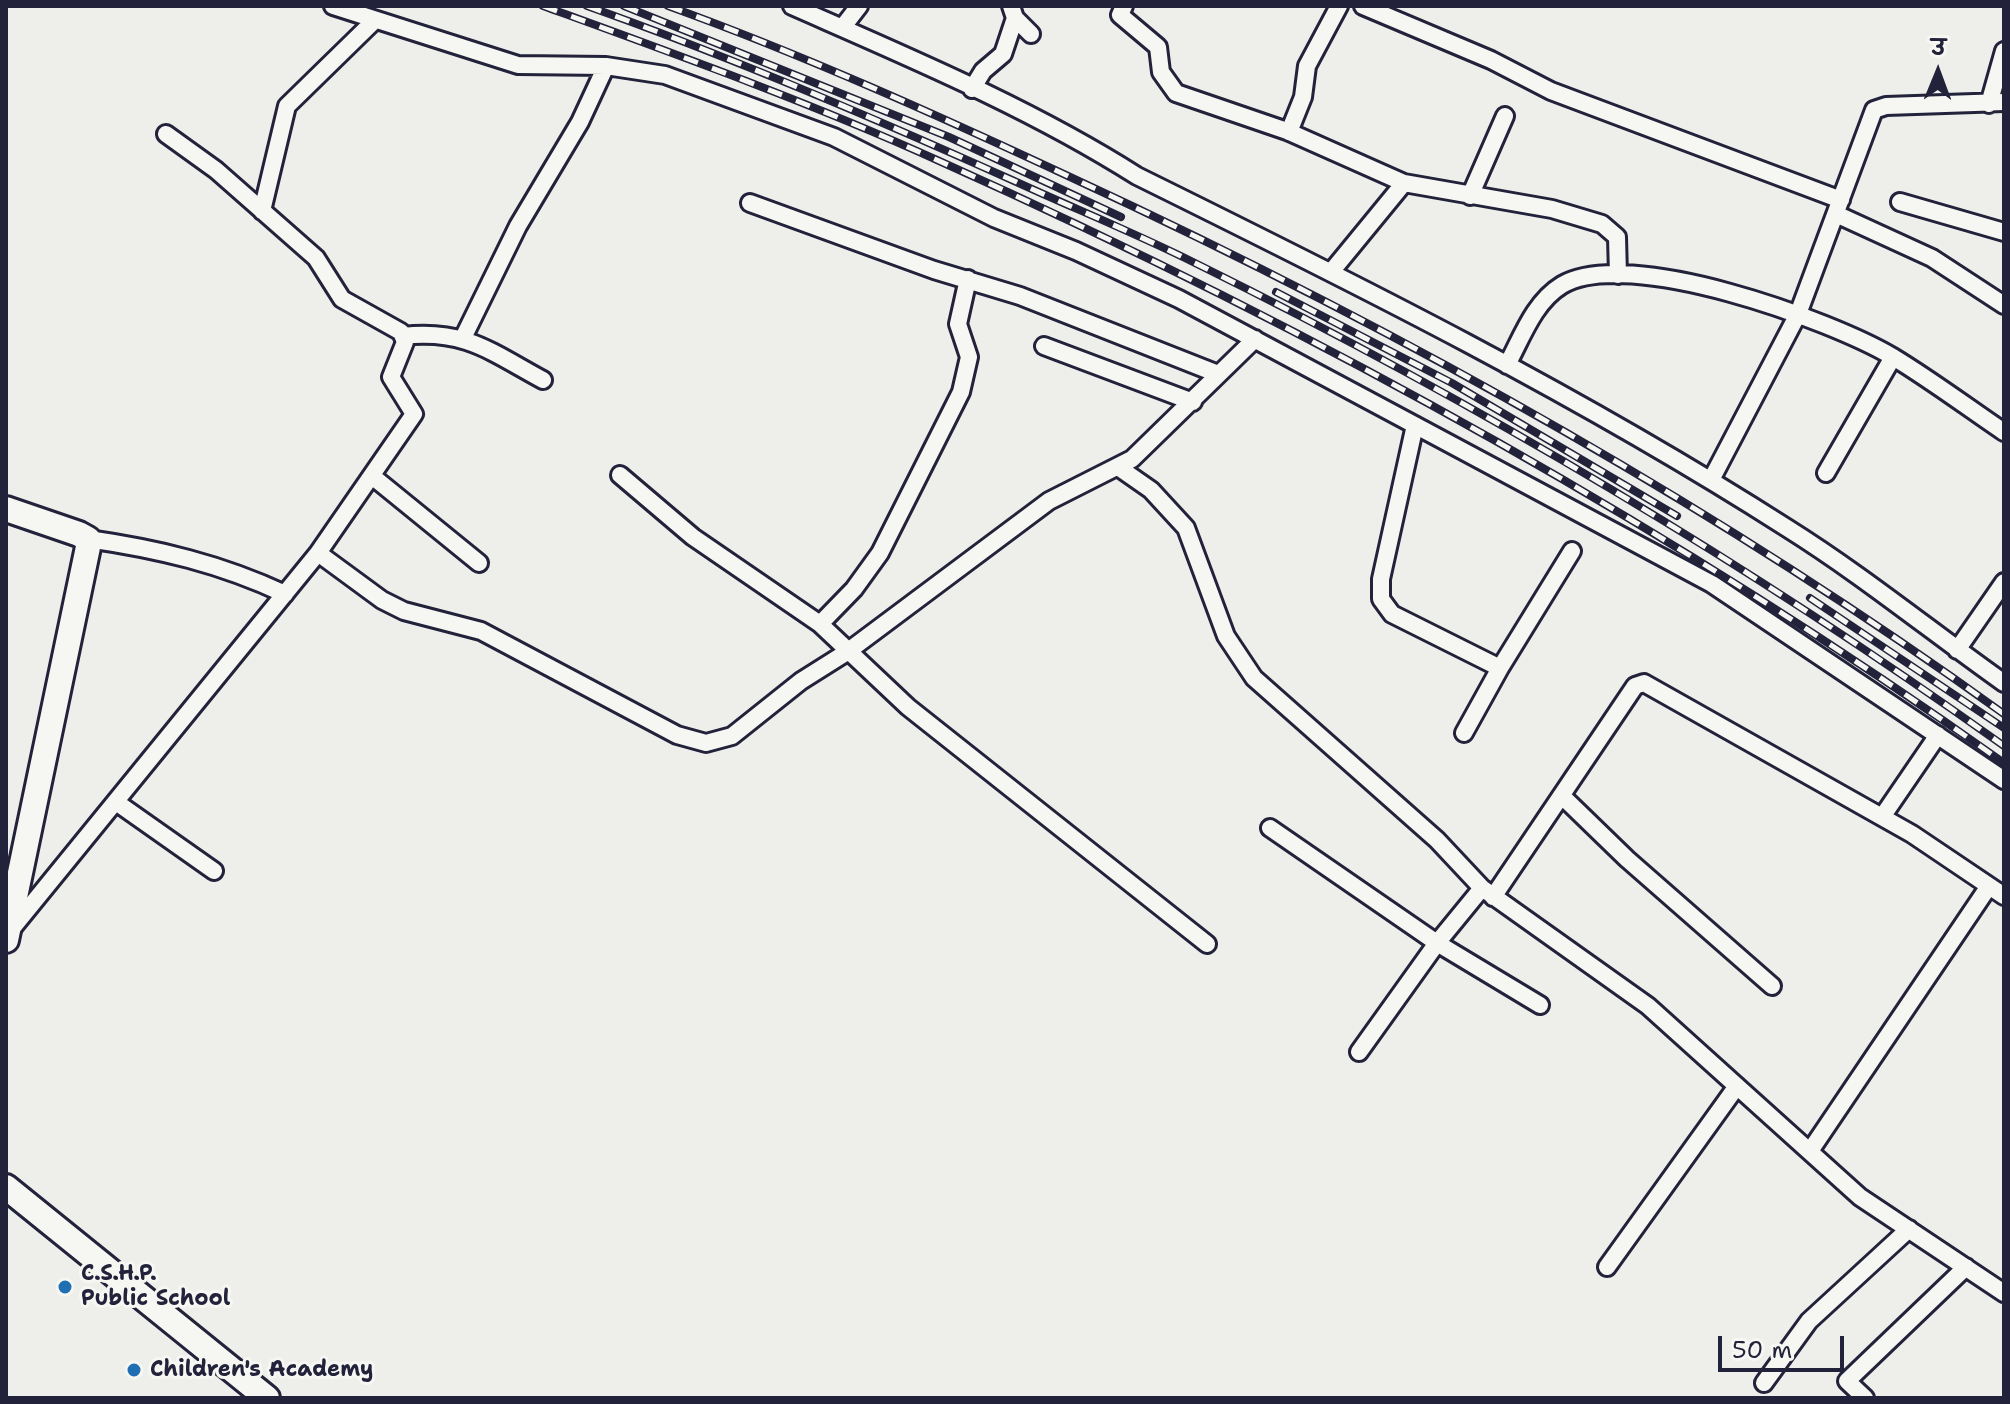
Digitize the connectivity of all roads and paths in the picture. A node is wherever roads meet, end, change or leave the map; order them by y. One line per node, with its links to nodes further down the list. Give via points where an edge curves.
1 (333, 6): 8 (street)
2 (792, 6): 9 (street)
3 (859, 6): 9 (street)
4 (1124, 6): 16 (street, via 1120,15 1158,47 1161,72 1176,93)
5 (1339, 6): 16 (street, via 1307,66 1303,97)
6 (1363, 6): 22 (street, via 1551,91)
7 (1013, 12): 10 (street); 13 (street, via 1003,54)
8 (375, 20): 12 (street, via 518,65); 23 (street, via 287,106)
9 (842, 28): 13 (street)
10 (1031, 34)
11 (2004, 51): 14 (street)
12 (606, 66): 31 (street); 32 (street, via 691,83 834,137 974,209 1088,256)
13 (972, 89): 25 (street)
14 (1996, 103): 22 (street, via 1874,110)
15 (1505, 116): 19 (street)
16 (1289, 132): 18 (street)
17 (166, 134): 23 (street)
18 (1404, 183): 19 (street); 25 (street)
19 (1470, 196): 26 (street, via 1507,199 1602,224 1617,237)
20 (1900, 202): 24 (street)
21 (750, 203): 27 (street)
22 (1838, 207): 28 (street); 29 (street)
23 (262, 211): 30 (street, via 316,258 342,299)
24 (2004, 232)
25 (1331, 272): 35 (street)
26 (1618, 275): 29 (street, via 1667,277); 35 (street, via 1579,279 1549,295)
27 (968, 279): 36 (street); 53 (street, via 958,324 969,357 961,392 880,553)
28 (2004, 305)
29 (1798, 314): 34 (street); 45 (street)
30 (403, 336): 31 (street, via 439,332); 44 (street, via 391,377 414,414)
31 (463, 338): 37 (street)
32 (1255, 339): 36 (street); 39 (street)
33 (1044, 346): 38 (street)
34 (1893, 357): 40 (street); 42 (street)
35 (1507, 365): 45 (street)
36 (1218, 374): 38 (street)
37 (543, 380)
38 (1193, 402): 41 (street)
39 (1415, 425): 56 (street, via 1381,599 1392,614); 59 (street, via 1712,584)
40 (2004, 432)
41 (1118, 467): 55 (street, via 1049,501); 67 (street, via 1151,490 1186,528 1226,636 1254,678 1395,801)
42 (1826, 473)
43 (620, 475): 53 (street, via 703,545)
44 (372, 476): 49 (street); 50 (street)
45 (1711, 480): 54 (street, via 1790,529)
46 (6, 509): 47 (street)
47 (88, 539): 52 (street, via 184,556); 69 (street)
48 (1572, 551): 56 (street)
49 (318, 553): 52 (street); 55 (street, via 404,611 481,631 690,740 719,742 732,736)
50 (479, 563)
51 (2004, 582): 54 (street)
52 (285, 594): 62 (street)
53 (820, 624): 55 (street)
54 (1957, 650): 57 (street)
55 (847, 652): 71 (street, via 1022,800)
56 (1500, 668): 58 (street)
57 (2004, 683)
58 (1464, 733)
59 (1938, 735): 60 (street); 63 (street)
60 (2004, 780)
61 (1562, 796): 63 (street, via 1635,686 1644,683); 67 (street); 72 (street)
62 (116, 802): 65 (street); 69 (street)
63 (1882, 817): 66 (street)
64 (1270, 828): 70 (street)
65 (214, 871)
66 (1989, 886): 68 (street); 76 (street)
67 (1488, 892): 70 (street); 75 (street, via 1648,1006)
68 (2004, 896)
69 (6, 938)
70 (1437, 943): 73 (street); 74 (street)
71 (1207, 944)
72 (1772, 986)
73 (1540, 1005)
74 (1359, 1052)
75 (1737, 1086): 76 (street); 79 (street)
76 (1810, 1151): 78 (street, via 1860,1197)
77 (6, 1187): 83 (street)
78 (1909, 1229): 80 (street); 82 (street, via 1809,1321)
79 (1607, 1267)
80 (1966, 1267): 81 (street); 84 (street, via 1847,1381)
81 (2004, 1293)
82 (1764, 1383)
83 (267, 1398)
84 (1865, 1398)

